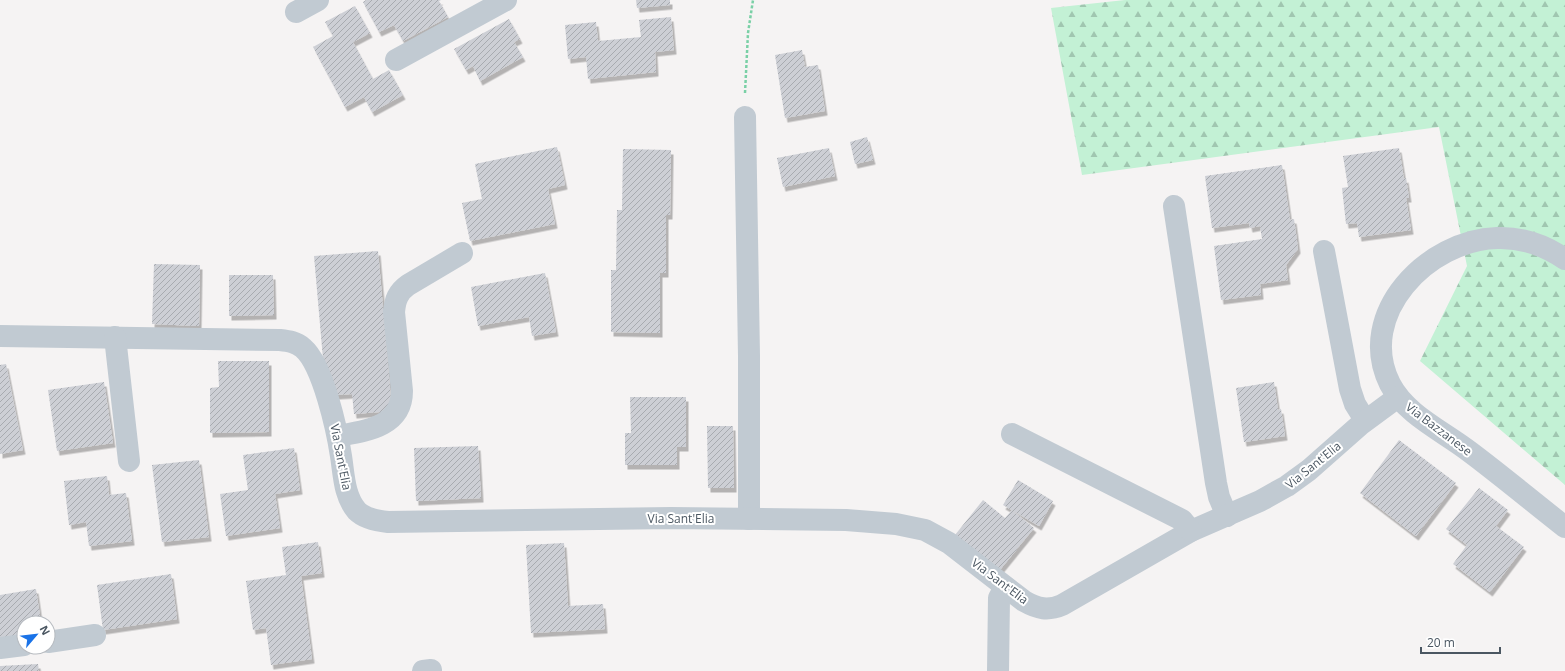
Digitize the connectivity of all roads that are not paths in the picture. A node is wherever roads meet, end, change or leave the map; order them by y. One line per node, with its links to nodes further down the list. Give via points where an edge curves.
1 (318, 0): 3 (street)
2 (506, 0): 4 (street)
3 (296, 12)
4 (396, 60)
5 (745, 117): 18 (street)
6 (1174, 206): 17 (street, via 1216,483)
7 (1324, 251): 13 (street, via 1351,394)
8 (462, 253): 15 (street, via 408,285 396,300 394,312 402,391 396,413 383,424 373,428)
9 (1565, 259): 12 (street, Via Bazzanese, via 1535,243 1518,239 1489,238 1456,247 1419,270 1394,299 1381,340 1383,364 1390,385)
10 (0, 336): 11 (street, Via Sant'Elia)
11 (115, 337): 15 (street, Via Sant'Elia, via 272,339 291,342 303,348 314,363); 16 (street)
12 (1398, 396): 13 (street, Via Sant'Elia); 19 (street, Via Bazzanese, via 1409,408 1471,452)
13 (1366, 420): 17 (street, Via Sant'Elia, via 1294,482)
14 (1012, 434): 20 (street, via 1182,520)
15 (338, 436): 18 (street, Via Sant'Elia, via 348,498 360,513 378,520 388,522)
16 (129, 461)
17 (1227, 516): 20 (street, Via Sant'Elia)
18 (749, 519): 21 (street, Via Sant'Elia, via 866,521 925,530 949,543)
19 (1565, 527)
20 (1191, 532): 21 (street, Via Sant'Elia, via 1053,609 1035,607)
21 (1005, 587): 26 (street, via 998,598)
22 (95, 635): 23 (street)
23 (56, 641)
24 (16, 646): 25 (street)
25 (0, 648)
26 (998, 671)

